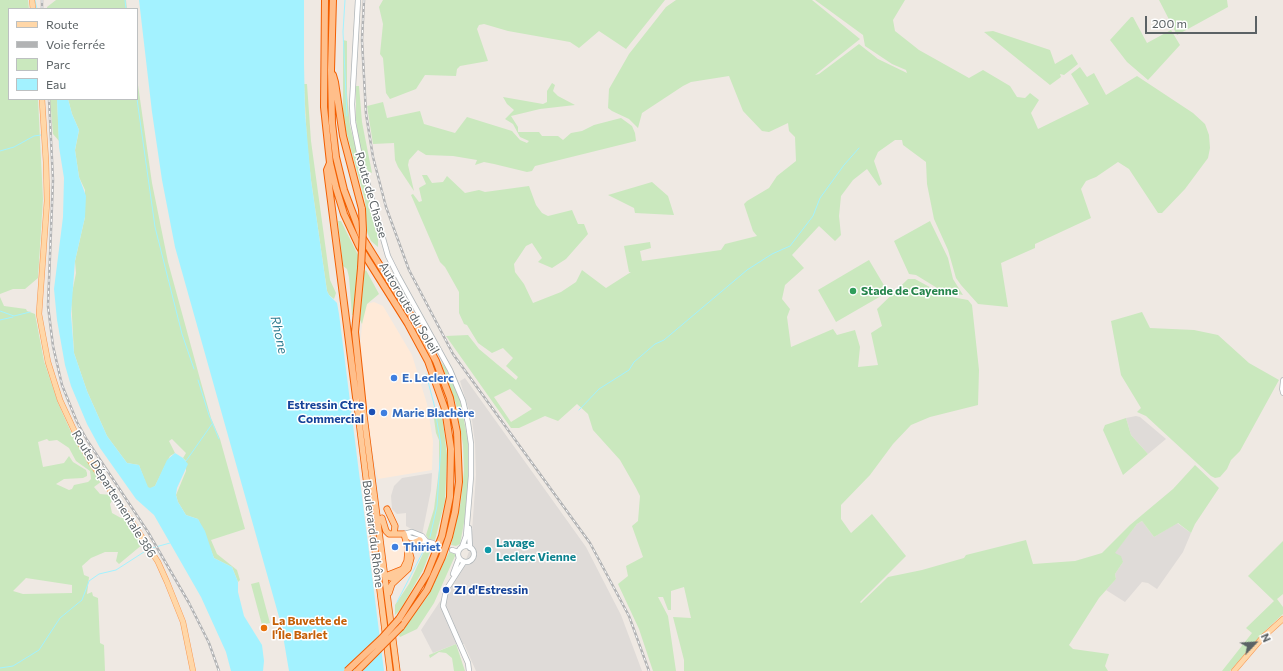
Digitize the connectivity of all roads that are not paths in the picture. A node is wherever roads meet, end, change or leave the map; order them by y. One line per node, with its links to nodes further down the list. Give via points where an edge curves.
1 (325, 0): 6 (highway, Autoroute du Soleil, via 324,101)
2 (333, 0): 4 (highway, Autoroute du Soleil)
3 (358, 0): 14 (main road, Route de Chasse, via 352,104 356,143 393,266 450,370 463,401 471,449)
4 (331, 70): 10 (highway, bridge, via 343,136 362,209 363,230 356,332); 34 (highway, Autoroute du Soleil, bridge, via 334,140 349,205 368,247 433,355 448,391 457,432 459,482 451,531 434,577 401,627)
5 (42, 100): 32 (main road, Route Départementale 386, via 46,201 39,314 46,356 60,400 80,443 158,562 184,628)
6 (330, 163): 9 (highway, via 327,170); 33 (highway, Autoroute du Soleil, bridge, via 341,204 354,237 428,361 441,395 449,430 452,482 442,536 427,574 399,619)
7 (1283, 380): 8 (street)
8 (1283, 393)
9 (356, 397): 11 (highway, Boulevard du Rhône)
10 (364, 408): 12 (highway, Boulevard du Rhône)
11 (363, 457): 26 (highway, via 372,499 381,569 382,574); 31 (highway, Boulevard du Rhône)
12 (376, 501): 15 (highway, via 380,507 384,528 390,534); 26 (highway, Boulevard du Rhône)
13 (387, 509): 15 (highway, via 395,526)
14 (468, 515): 19 (main road, Route de Chasse); 20 (main road, Route de Chasse)
15 (394, 534): 16 (highway)
16 (404, 534): 17 (main road, via 412,532 422,536); 21 (highway)
17 (423, 540): 18 (main road); 21 (highway)
18 (433, 543)
19 (462, 547): 20 (main road); 23 (main road)
20 (470, 548): 25 (main road, via 473,558)
21 (408, 550): 26 (highway, via 407,561 402,569); 27 (highway, via 411,563)
22 (452, 550): 23 (main road)
23 (458, 552): 24 (main road)
24 (459, 558): 25 (main road); 28 (main road)
25 (464, 562): 28 (main road)
26 (386, 576): 27 (highway); 29 (highway, Boulevard du Rhône); 31 (highway, via 381,583)
27 (399, 576): 29 (highway, via 392,584)
28 (450, 581): 37 (main road, via 443,606 468,663)
29 (388, 595): 36 (highway, Boulevard du Rhône)
30 (1283, 618): 38 (main road)
31 (387, 642): 35 (highway, Boulevard du Rhône)
32 (193, 671)
33 (347, 671)
34 (357, 671)
35 (390, 671)
36 (397, 671)
37 (469, 671)
38 (1234, 671)

